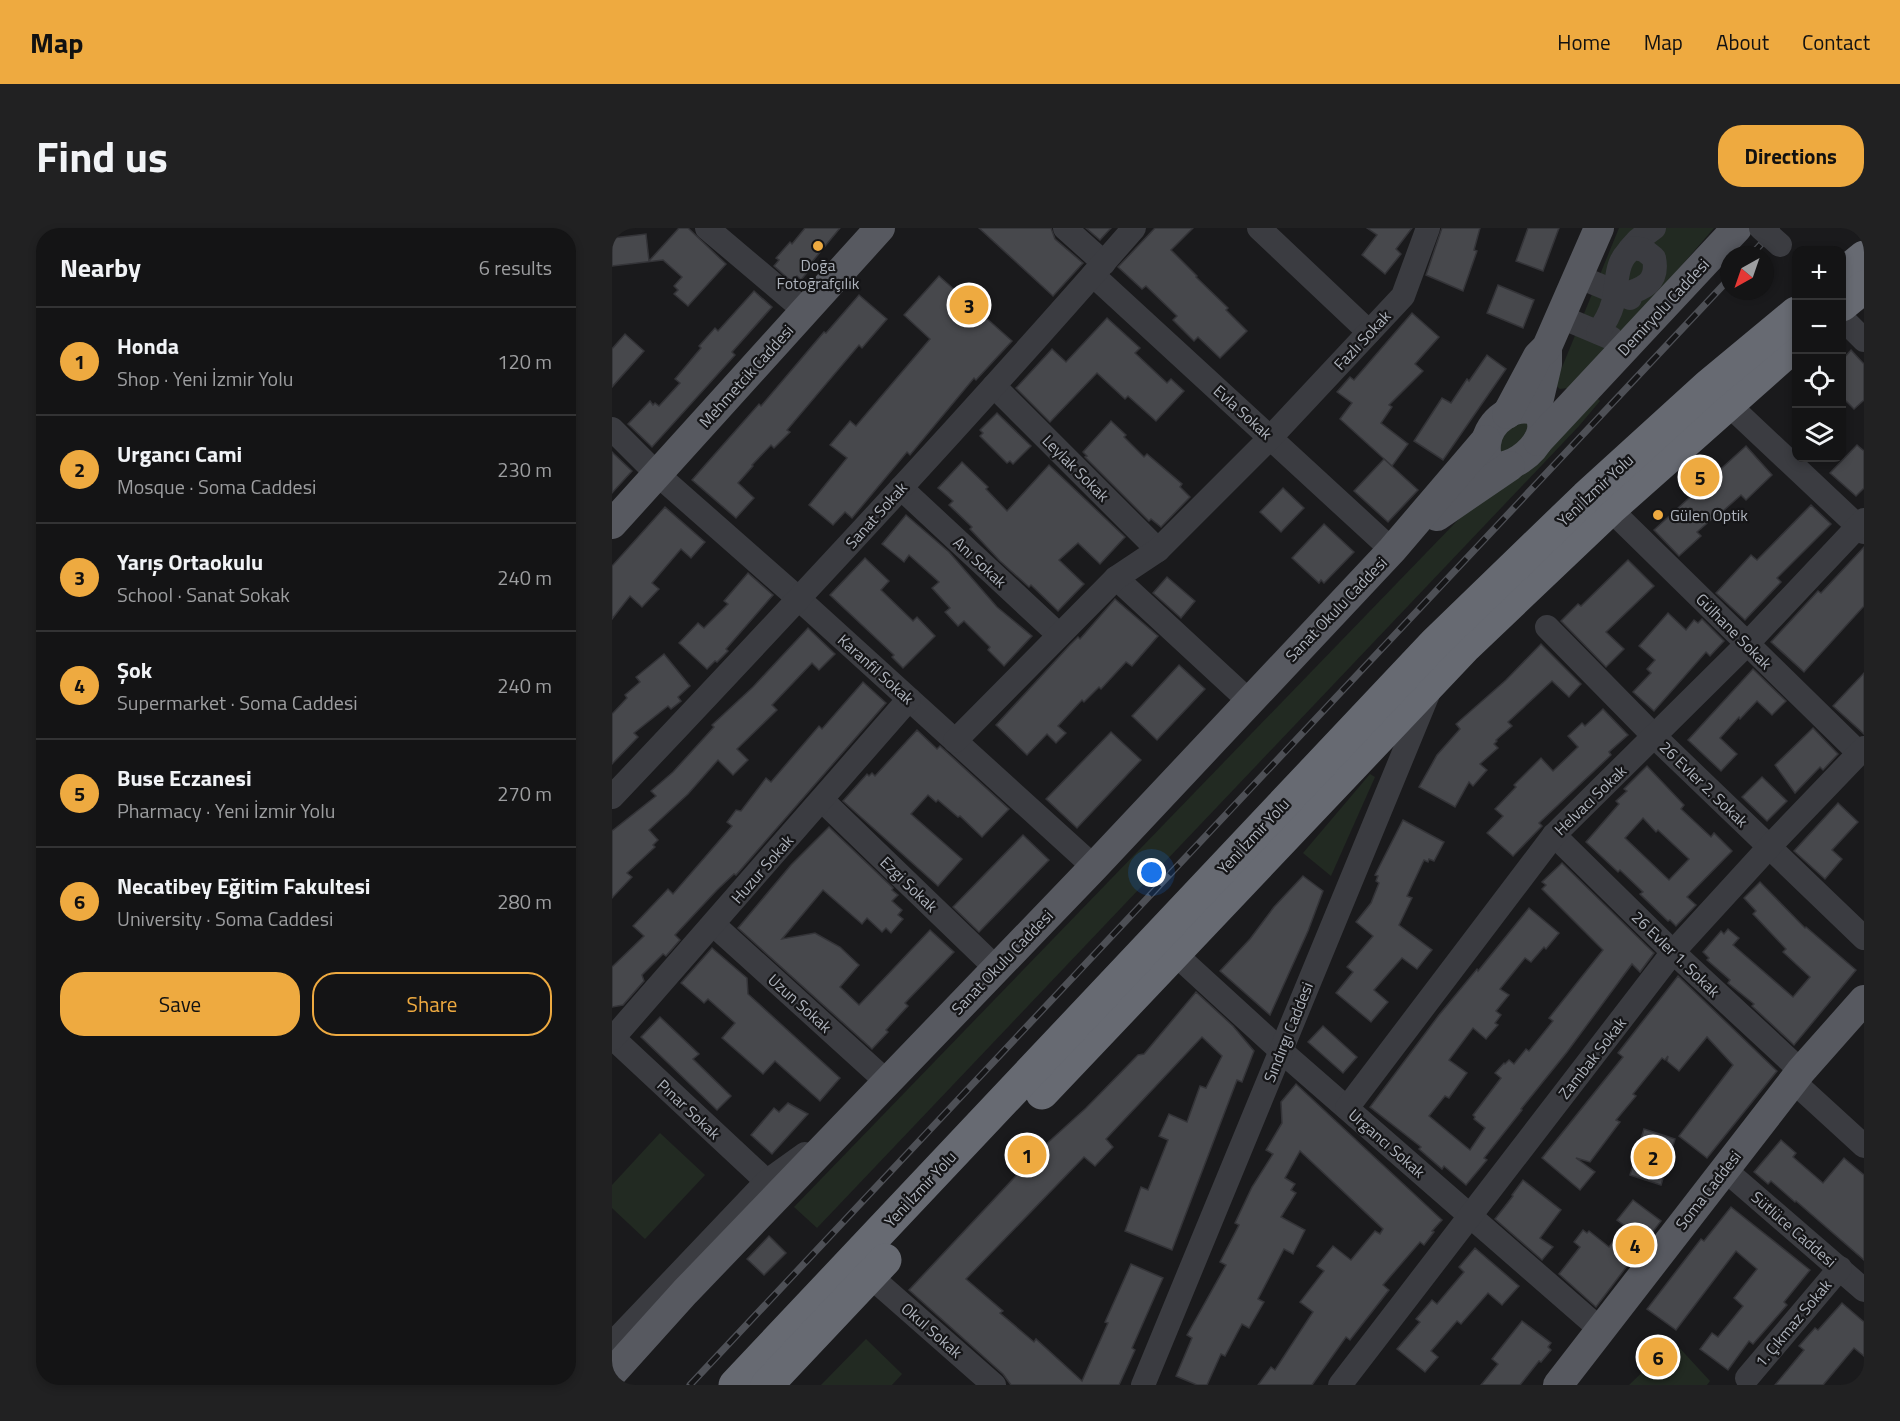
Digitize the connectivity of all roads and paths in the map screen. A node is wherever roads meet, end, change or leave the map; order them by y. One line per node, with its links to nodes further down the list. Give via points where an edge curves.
1 (708, 228): 22 (street)
2 (879, 228): 22 (main road, Mehmetcik Caddesi)
3 (1065, 228): 15 (street, Evla Sokak)
4 (1134, 228): 15 (street, Sanat Sokak)
5 (1259, 228): 26 (street)
6 (1428, 228): 26 (street, Fazlı Sokak, via 1403,296)
7 (1599, 228): 28 (main road)
8 (1654, 228): 13 (street, via 1638,240)
9 (1663, 228): 13 (street, via 1662,246)
10 (1737, 228): 30 (main road, Demiryolu Caddesi)
11 (1761, 228): 12 (street, bridge)
12 (1780, 245)
13 (1641, 253): 19 (street, via 1621,264 1617,276); 19 (street, via 1654,258 1656,267 1650,282 1637,291)
14 (1864, 256): 16 (highway)
15 (1099, 269): 31 (street, Sanat Sokak); 36 (street, Evla Sokak)
16 (1846, 272)
17 (1589, 281): 19 (street)
18 (1864, 287): 21 (highway)
19 (1619, 293): 20 (street); 25 (street, via 1610,314 1607,336)
20 (1649, 305)
21 (1846, 307)
22 (805, 311): 40 (main road, Mehmetcik Caddesi)
23 (1792, 317): 78 (highway, Yeni İzmir Yolu, via 1708,386 1586,497 1435,643)
24 (1846, 317): 27 (street)
25 (1573, 321)
26 (1369, 332): 36 (street, Fazlı Sokak)
27 (1864, 340)
28 (1547, 347): 32 (main road); 34 (main road, via 1538,356)
29 (1792, 348): 33 (highway, Yeni İzmir Yolu)
30 (1590, 385): 32 (main road, via 1575,395); 38 (main road, Demiryolu Caddesi)
31 (994, 386): 41 (street, Sanat Sokak); 45 (street, Leylak Sokak)
32 (1545, 399): 34 (main road); 38 (main road)
33 (1728, 404): 42 (highway, Yeni İzmir Yolu); 44 (street)
34 (1507, 414): 37 (main road)
35 (612, 429): 40 (street, Karanfil Sokak)
36 (1271, 437): 45 (street, Fazlı Sokak); 46 (street, Evla Sokak)
37 (1486, 440): 39 (main road, via 1492,463); 46 (main road)
38 (1538, 441): 39 (main road, Demiryolu Caddesi)
39 (1510, 466): 46 (main road, Demiryolu Caddesi)
40 (657, 474): 43 (main road, Mehmetcik Caddesi); 48 (street, Karanfil Sokak)
41 (901, 488): 48 (street, Sanat Sokak); 50 (street, Anı Sokak)
42 (1610, 509): 51 (street, Gülhane Sokak); 52 (highway, Yeni İzmir Yolu)
43 (612, 524)
44 (1862, 526): 51 (street, Helvacı Sokak)
45 (1158, 550): 47 (street, Fazlı Sokak)
46 (1392, 550): 54 (main road, Sanat Okulu Caddesi)
47 (1116, 578): 50 (street, Fazlı Sokak); 54 (street)
48 (799, 599): 53 (street, Karanfil Sokak); 58 (street, Sanat Sokak)
49 (1546, 627): 55 (street, 26 Evler 2. Sokak)
50 (1059, 635): 56 (street, Fazlı Sokak)
51 (1747, 644): 55 (street, Helvacı Sokak); 57 (street, Gülhane Sokak)
52 (1434, 679): 66 (highway, Yeni İzmir Yolu); 70 (street, Sındırgı Caddesi)
53 (909, 699): 56 (street, Karanfil Sokak); 59 (street, Huzur Sokak)
54 (1249, 700): 62 (main road, Sanat Okulu Caddesi)
55 (1655, 737): 60 (street, Helvacı Sokak); 61 (street, 26 Evler 2. Sokak)
56 (955, 741): 62 (street, Karanfil Sokak)
57 (1861, 751): 61 (street, Zambak Sokak)
58 (612, 797)
59 (822, 800): 63 (street, Huzur Sokak); 67 (street, Ezgi Sokak)
60 (1554, 834): 65 (street, 26 Evler 1. Sokak); 73 (street, Helvacı Sokak)
61 (1770, 846): 64 (street, 26 Evler 2. Sokak); 65 (street, Zambak Sokak)
62 (1094, 867): 67 (main road, Sanat Okulu Caddesi)
63 (714, 924): 69 (street, Huzur Sokak); 72 (street, Uzun Sokak)
64 (1864, 938)
65 (1673, 952): 71 (street, 26 Evler 1. Sokak); 77 (street, Zambak Sokak)
66 (1174, 953): 70 (street, Urgancı Sokak); 78 (highway, Yeni İzmir Yolu)
67 (996, 968): 72 (main road, Sanat Okulu Caddesi)
68 (1864, 1000): 71 (main road, Soma Caddesi)
69 (613, 1038): 76 (street, Pınar Sokak)
70 (1280, 1050): 73 (street, Urgancı Sokak); 88 (street, Sındırgı Caddesi)
71 (1797, 1076): 74 (street, 26 Evler 1. Sokak); 75 (main road, Soma Caddesi)
72 (886, 1082): 76 (main road, Sanat Okulu Caddesi)
73 (1347, 1108): 77 (street, Urgancı Sokak)
74 (1864, 1146)
75 (1724, 1169): 79 (street, Sütlüce Caddesi); 81 (main road, Soma Caddesi)
76 (773, 1188): 82 (street); 83 (main road, Sanat Okulu Caddesi)
77 (1469, 1216): 81 (street, Urgancı Sokak); 89 (street, Zambak Sokak)
78 (861, 1268): 85 (highway, Yeni İzmir Yolu); 86 (highway, Yeni İzmir Yolu); 87 (street, Okul Sokak)
79 (1840, 1268): 80 (street, Sütlüce Caddesi); 84 (street, 1. Çıkmaz Sokak)
80 (1864, 1290)
81 (1601, 1330): 90 (main road, Soma Caddesi)
82 (612, 1344)
83 (612, 1373)
84 (1747, 1378)
85 (735, 1385)
86 (767, 1385)
87 (994, 1385)
88 (1143, 1385)
89 (1340, 1385)
90 (1558, 1385)

